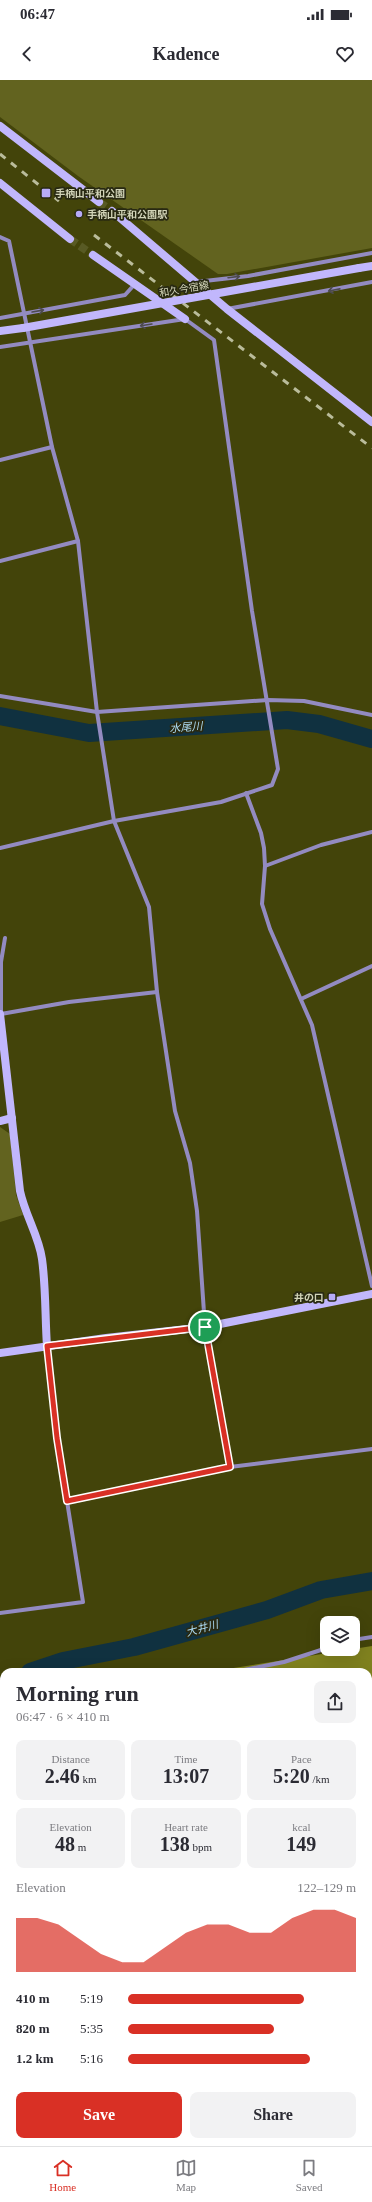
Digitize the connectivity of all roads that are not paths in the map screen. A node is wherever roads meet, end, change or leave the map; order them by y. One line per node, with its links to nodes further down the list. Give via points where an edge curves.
1 (0, 126): 3 (street)
2 (0, 183): 6 (street)
3 (100, 202)
4 (112, 211): 10 (street)
5 (0, 237): 14 (street, via 9,241)
6 (70, 239)
7 (372, 254): 10 (street, one-way to 7, via 248,276)
8 (93, 256): 12 (street)
9 (372, 266): 17 (street, 和久今宿線, bridge)
10 (195, 282): 13 (street)
11 (372, 282): 13 (street, one-way to 13)
12 (134, 285): 14 (street, one-way to 12, via 125,295); 16 (street)
13 (227, 309): 20 (street)
14 (24, 314): 15 (street); 18 (street)
15 (0, 318)
16 (185, 319): 18 (street, one-way to 18); 26 (street, via 214,340 252,611)
17 (0, 332)
18 (30, 343): 19 (street); 21 (street)
19 (0, 347)
20 (372, 422)
21 (52, 447): 22 (street); 23 (street)
22 (0, 460)
23 (78, 542): 24 (street); 27 (street)
24 (0, 561)
25 (0, 696): 27 (street)
26 (268, 700): 27 (street); 28 (street, via 304,702); 29 (street, via 278,770 272,785)
27 (97, 712): 30 (street)
28 (372, 715)
29 (246, 794): 30 (street, via 222,802); 33 (street, via 261,833)
30 (114, 821): 32 (street); 36 (street, via 149,907)
31 (372, 832): 33 (street, via 321,845)
32 (0, 848)
33 (265, 866): 37 (street, via 262,904 270,929)
34 (6, 938): 38 (street, via 1,962)
35 (372, 966): 37 (street)
36 (157, 992): 38 (street, via 69,1002); 43 (street, via 175,1111 190,1163 197,1211)
37 (301, 998): 41 (street, via 312,1026)
38 (0, 1014): 39 (street)
39 (12, 1118): 40 (street); 44 (street, via 20,1191 42,1258)
40 (0, 1121)
41 (372, 1286)
42 (372, 1294): 43 (street)
43 (205, 1327): 44 (street); 47 (street)
44 (47, 1346): 45 (street); 48 (street)
45 (0, 1353)
46 (372, 1450): 47 (street)
47 (230, 1467): 48 (street)
48 (67, 1501): 49 (street, via 83,1602)
49 (0, 1613)
50 (372, 1636): 51 (street)
51 (360, 1639)
52 (320, 1650): 53 (street)
53 (254, 1668)

